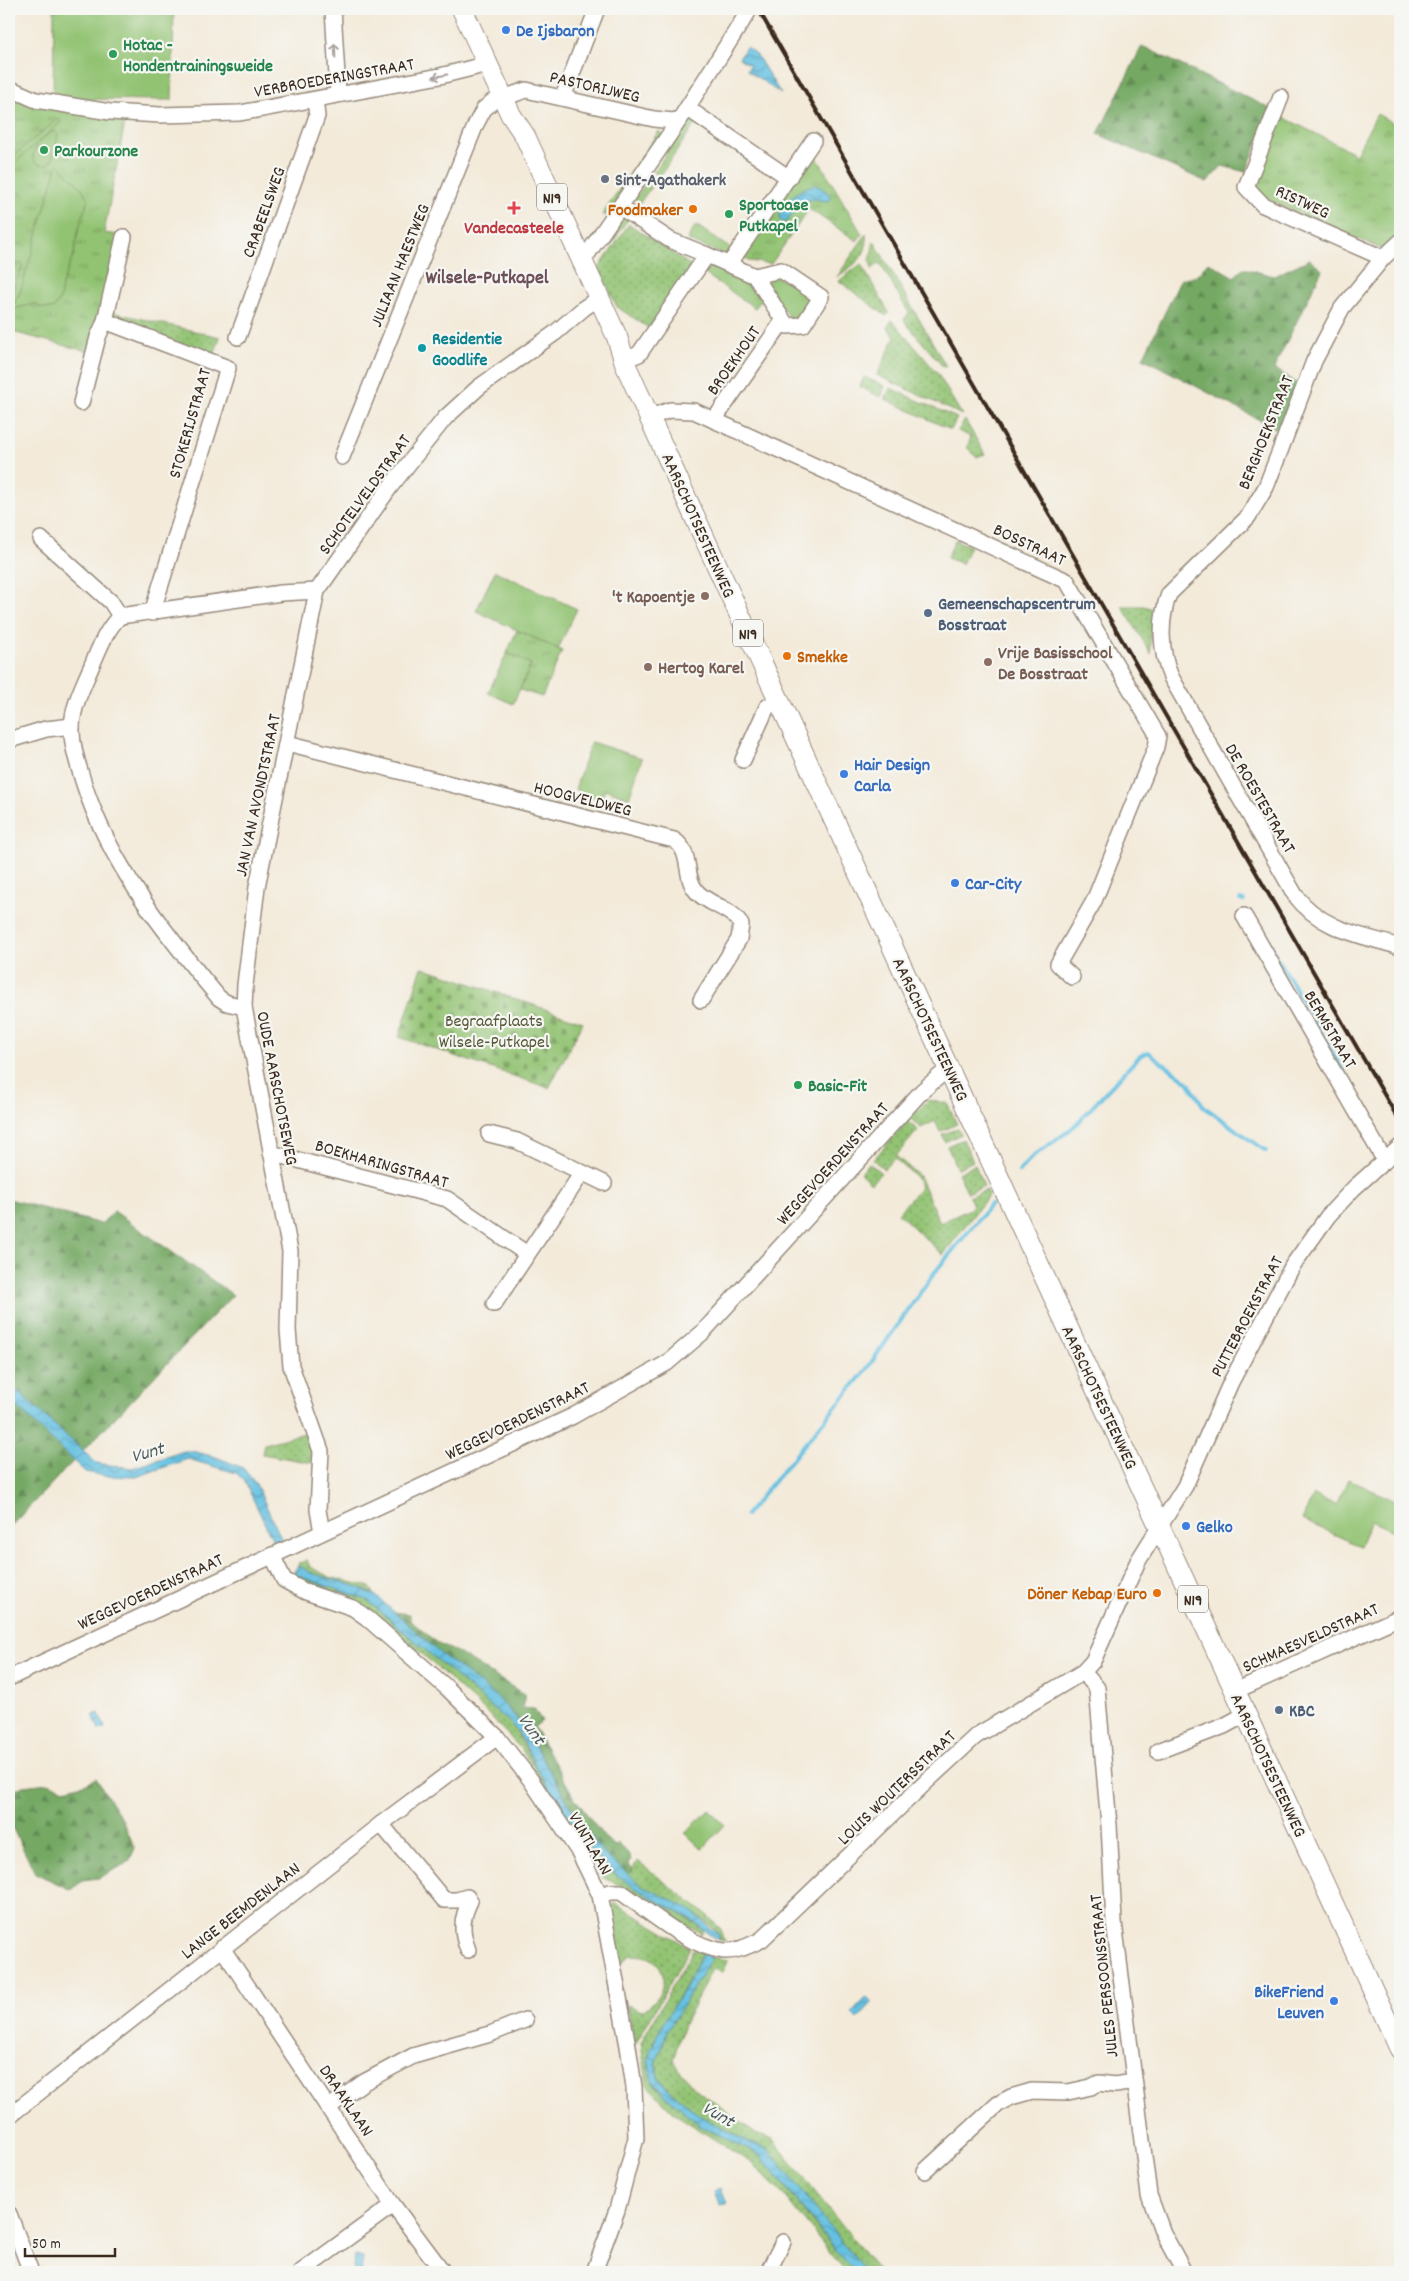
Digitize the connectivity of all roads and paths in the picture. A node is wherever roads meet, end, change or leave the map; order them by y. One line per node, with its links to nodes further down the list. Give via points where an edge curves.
1 (333, 9): 7 (street, one-way to 1)
2 (462, 9): 5 (main road, AARSCHOTSESTEENWEG / N19)
3 (597, 9): 10 (street)
4 (750, 9): 12 (street)
5 (487, 62): 7 (street, VERBROEDERINGSTRAAT, one-way to 7, via 476,68 440,76); 8 (main road, AARSCHOTSESTEENWEG / N19)
6 (9, 88): 11 (street, VERBROEDERINGSTRAAT, via 46,103 160,115 240,113)
7 (338, 93): 11 (street, VERBROEDERINGSTRAAT)
8 (503, 97): 10 (street, PASTORIJWEG, via 526,90); 20 (main road, AARSCHOTSESTEENWEG / N19, via 525,136); 31 (street, JULIAAN HAESTWEG, via 484,109 476,124)
9 (1281, 97): 19 (street, RISTWEG, via 1246,187 1263,205)
10 (563, 98): 12 (street, PASTORIJWEG, via 667,121)
11 (315, 100): 26 (street, CRABEELSWEG, via 317,116)
12 (683, 114): 14 (street); 15 (street)
13 (814, 141): 14 (street)
14 (789, 178): 21 (street)
15 (620, 207): 18 (street, via 670,240); 20 (street)
16 (124, 237): 24 (street)
17 (1400, 242): 19 (street, BERGHOEKSTRAAT)
18 (707, 255): 21 (street); 27 (street, via 640,354)
19 (1383, 258): 34 (street, BERGHOEKSTRAAT, via 1342,308 1314,361 1269,478 1248,517 1169,594)
20 (582, 262): 23 (main road, AARSCHOTSESTEENWEG / N19)
21 (730, 263): 22 (street)
22 (755, 276): 25 (street); 25 (street, via 781,270 821,297 803,324 787,326)
23 (599, 298): 27 (main road, AARSCHOTSESTEENWEG / N19); 33 (street, SCHOTELVELDSTRAAT, via 479,387 445,418 390,487)
24 (105, 321): 28 (street, via 98,336); 35 (street, STOKERIJSTRAAT, via 228,368)
25 (783, 321): 30 (street, BROEKHOUT)
26 (238, 337)
27 (624, 360): 29 (main road, AARSCHOTSESTEENWEG / N19)
28 (81, 404)
29 (650, 417): 30 (street, BOSSTRAAT, via 682,409); 37 (main road, AARSCHOTSESTEENWEG / N19)
30 (714, 420): 44 (street, BOSSTRAAT, via 1067,581 1158,736 1094,902 1058,964)
31 (342, 456)
32 (41, 539): 36 (street, via 112,602)
33 (317, 591): 35 (street); 40 (street, JAN VAN AVONDTSTRAAT)
34 (1164, 606): 43 (street, DE ROESTESTRAAT, via 1162,640 1170,677 1294,895 1304,908 1324,922)
35 (152, 613): 36 (street)
36 (120, 616): 38 (street, OUDE AARSCHOTSEWEG, via 110,626 86,680)
37 (779, 700): 41 (street, via 767,707); 47 (main road, AARSCHOTSESTEENWEG / N19)
38 (72, 726): 39 (street, via 46,729); 46 (street, OUDE AARSCHOTSEWEG, via 79,768 91,808 109,847 158,924 219,998)
39 (9, 740)
40 (287, 743): 45 (street, HOOGVELDWEG, via 679,843 685,851 692,884 697,892 736,918 741,925 739,939); 46 (street, JAN VAN AVONDTSTRAAT, via 257,887)
41 (744, 760)
42 (1244, 916): 51 (street, BERMSTRAAT)
43 (1400, 946)
44 (1072, 977)
45 (701, 1000)
46 (244, 1007): 50 (street, OUDE AARSCHOTSEWEG)
47 (949, 1068): 56 (main road, AARSCHOTSESTEENWEG / N19); 57 (street, WEGGEVOERDENSTRAAT, via 922,1091 708,1328 667,1363 573,1416)
48 (489, 1134): 52 (street, via 517,1142)
49 (1400, 1147): 51 (street, PUTTEBROEKSTRAAT)
50 (272, 1153): 54 (street, BOEKHARINGSTRAAT, via 447,1199); 57 (street, OUDE AARSCHOTSEWEG, via 290,1251 288,1330 291,1366 322,1451 318,1510)
51 (1384, 1161): 56 (street, PUTTEBROEKSTRAAT, via 1328,1216 1293,1265 1232,1382 1185,1486)
52 (582, 1173): 53 (street); 54 (street)
53 (604, 1183)
54 (528, 1254): 55 (street)
55 (494, 1304)
56 (1159, 1526): 60 (street, LOUIS WOUTERSSTRAAT, via 1138,1561 1094,1661); 62 (main road, AARSCHOTSESTEENWEG / N19)
57 (322, 1532): 58 (street, WEGGEVOERDENSTRAAT)
58 (279, 1551): 61 (street, WEGGEVOERDENSTRAAT); 64 (street, VUNTLAAN, via 284,1580 306,1592 352,1608 367,1618)
59 (1400, 1617): 62 (street, SCHMAESVELDSTRAAT)
60 (1083, 1672): 67 (street, LOUIS WOUTERSSTRAAT, via 976,1736 761,1940 740,1949 720,1950 699,1944 621,1892); 72 (street, JULES PERSOONSSTRAAT, via 1097,1688 1114,1922)
61 (9, 1678)
62 (1235, 1691): 63 (main road, AARSCHOTSESTEENWEG / N19)
63 (1246, 1714): 65 (street, via 1224,1726); 71 (main road, AARSCHOTSESTEENWEG / N19)
64 (497, 1737): 66 (street, LANGE BEEMDENLAAN); 67 (street, VUNTLAAN, via 579,1852)
65 (1158, 1751)
66 (381, 1824): 68 (street, LANGE BEEMDENLAAN); 69 (street, via 444,1900 467,1897 470,1901 462,1924 462,1936)
67 (600, 1895): 82 (street, VUNTLAAN, via 628,2046 636,2138 617,2210)
68 (222, 1948): 73 (street, DRAAKLAAN); 74 (street, LANGE BEEMDENLAAN)
69 (468, 1950)
70 (525, 2020): 73 (street, via 490,2034 413,2056 364,2082)
71 (1400, 2049)
72 (1134, 2082): 75 (street, via 1099,2083 1073,2091 1032,2091 1011,2097 998,2104); 84 (street, JULES PERSOONSSTRAAT, via 1149,2195 1163,2233)
73 (329, 2107): 76 (street, DRAAKLAAN)
74 (9, 2116)
75 (925, 2171)
76 (393, 2204): 80 (street); 81 (street, DRAAKLAAN)
77 (9, 2214): 79 (street)
78 (783, 2242): 83 (street)
79 (31, 2272)
80 (301, 2272)
81 (443, 2272)
82 (594, 2272)
83 (768, 2272)
84 (1184, 2272)

